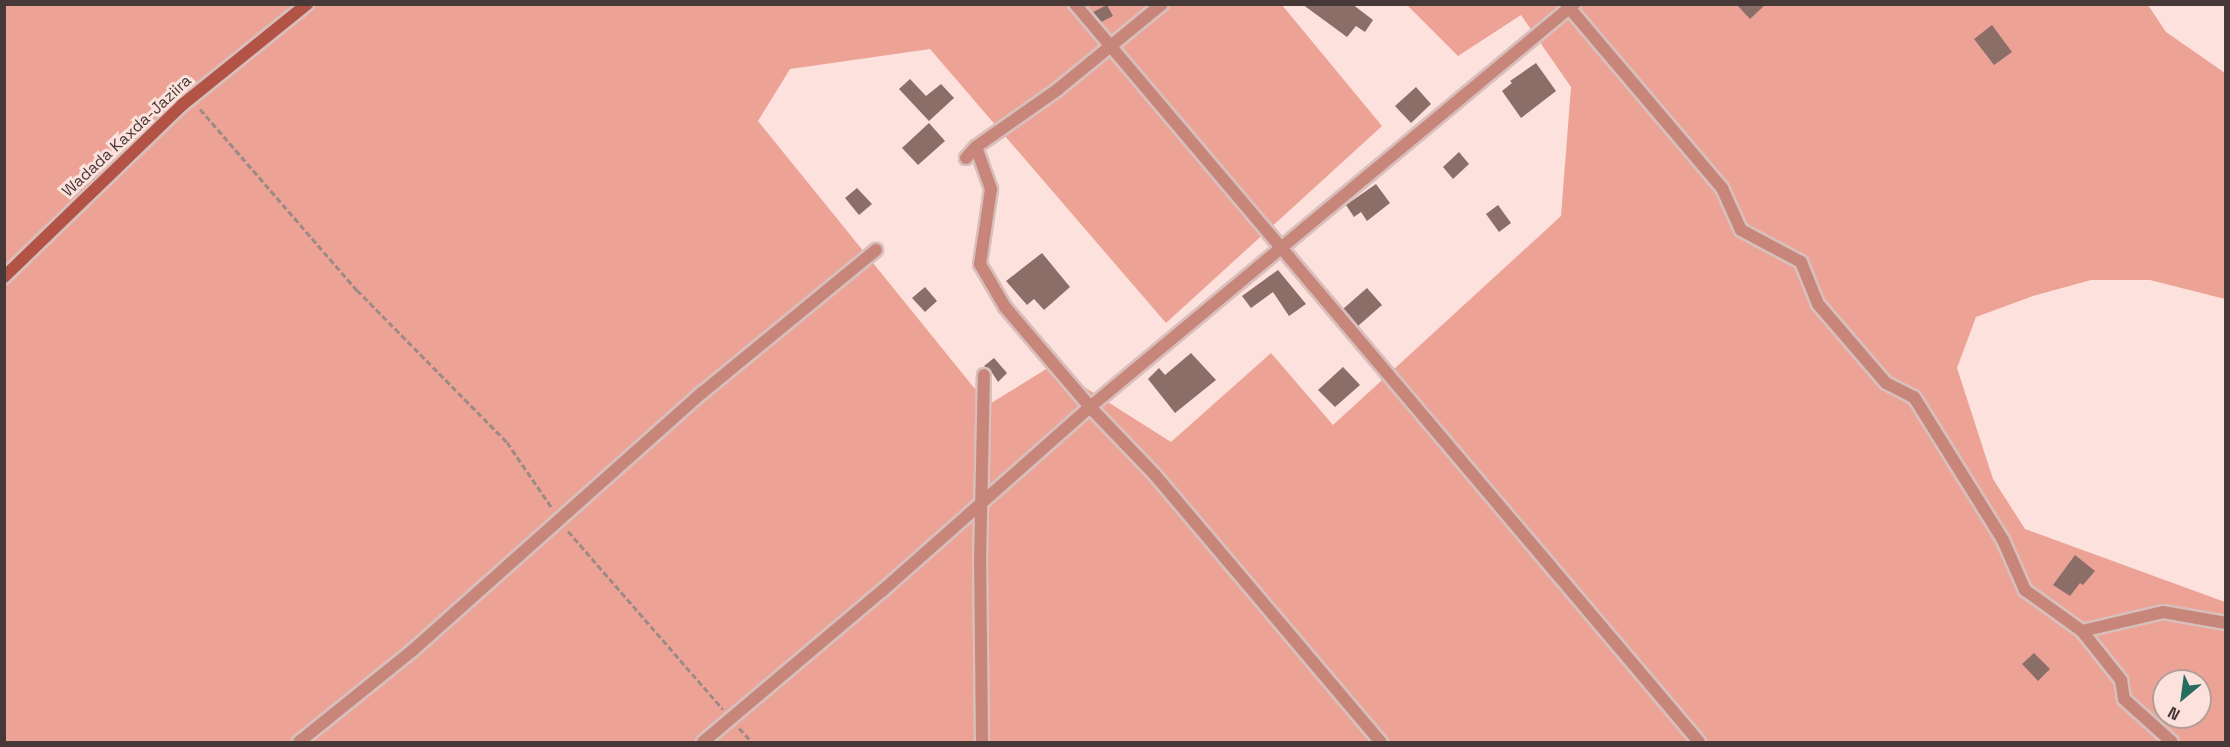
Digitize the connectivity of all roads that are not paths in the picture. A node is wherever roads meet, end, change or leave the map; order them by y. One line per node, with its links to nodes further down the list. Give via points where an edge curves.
1 (307, 4): 10 (street, Wadada Kaxda-Jaziira, via 190,98)
2 (1075, 4): 5 (street)
3 (1162, 4): 5 (street)
4 (1570, 6): 8 (street); 15 (street, via 1722,188 1741,230 1802,262 1818,304 1886,383 1914,397 2003,540 2025,590)
5 (1112, 47): 6 (street); 8 (street)
6 (976, 147): 7 (street); 12 (street, via 991,189 980,264 1005,307)
7 (966, 158)
8 (1282, 247): 12 (street); 20 (street)
9 (876, 250): 16 (street, via 703,392 413,650)
10 (4, 277)
11 (984, 375): 13 (street)
12 (1090, 407): 13 (street); 19 (street, via 1155,475)
13 (982, 503): 17 (street); 18 (street)
14 (2226, 623): 15 (street, via 2163,612)
15 (2082, 631): 21 (street, via 2121,680 2124,699)
16 (299, 742)
17 (704, 742)
18 (982, 742)
19 (1381, 742)
20 (1699, 742)
21 (2172, 742)

